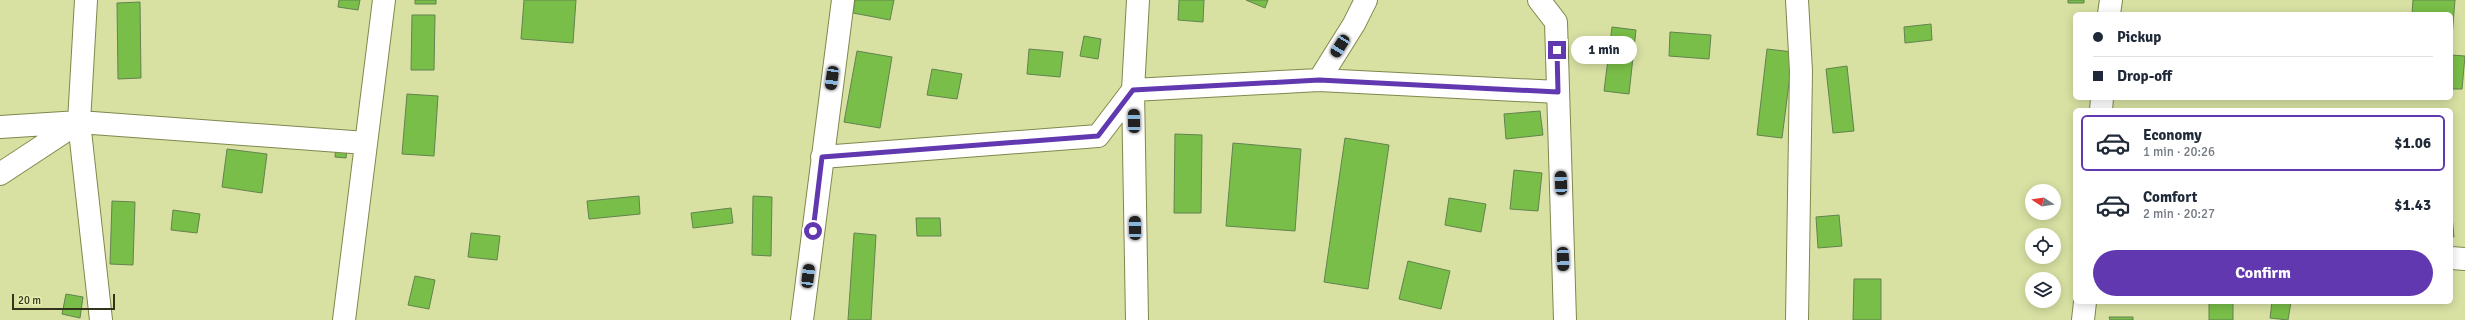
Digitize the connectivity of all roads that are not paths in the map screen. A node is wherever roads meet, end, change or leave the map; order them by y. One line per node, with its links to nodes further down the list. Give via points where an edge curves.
1 (86, 0): 13 (street)
2 (384, 0): 15 (street)
3 (843, 0): 16 (street)
4 (1138, 0): 11 (street)
5 (1366, 0): 10 (street)
6 (1539, 0): 12 (street, via 1556,22)
7 (1797, 0): 26 (street, via 1801,72)
8 (2110, 0): 9 (street)
9 (2109, 12)
10 (1319, 80): 11 (street); 12 (street)
11 (1133, 90): 16 (street, via 1098,136); 24 (street)
12 (1558, 92): 25 (street)
13 (79, 122): 14 (street); 15 (street); 17 (street); 21 (street)
14 (0, 127)
15 (366, 143): 22 (street)
16 (822, 157): 23 (street)
17 (0, 174)
18 (2453, 258): 19 (street)
19 (2465, 258)
20 (2085, 304): 27 (street)
21 (101, 320)
22 (344, 320)
23 (802, 320)
24 (1136, 320)
25 (1565, 320)
26 (1797, 320)
27 (2083, 320)

